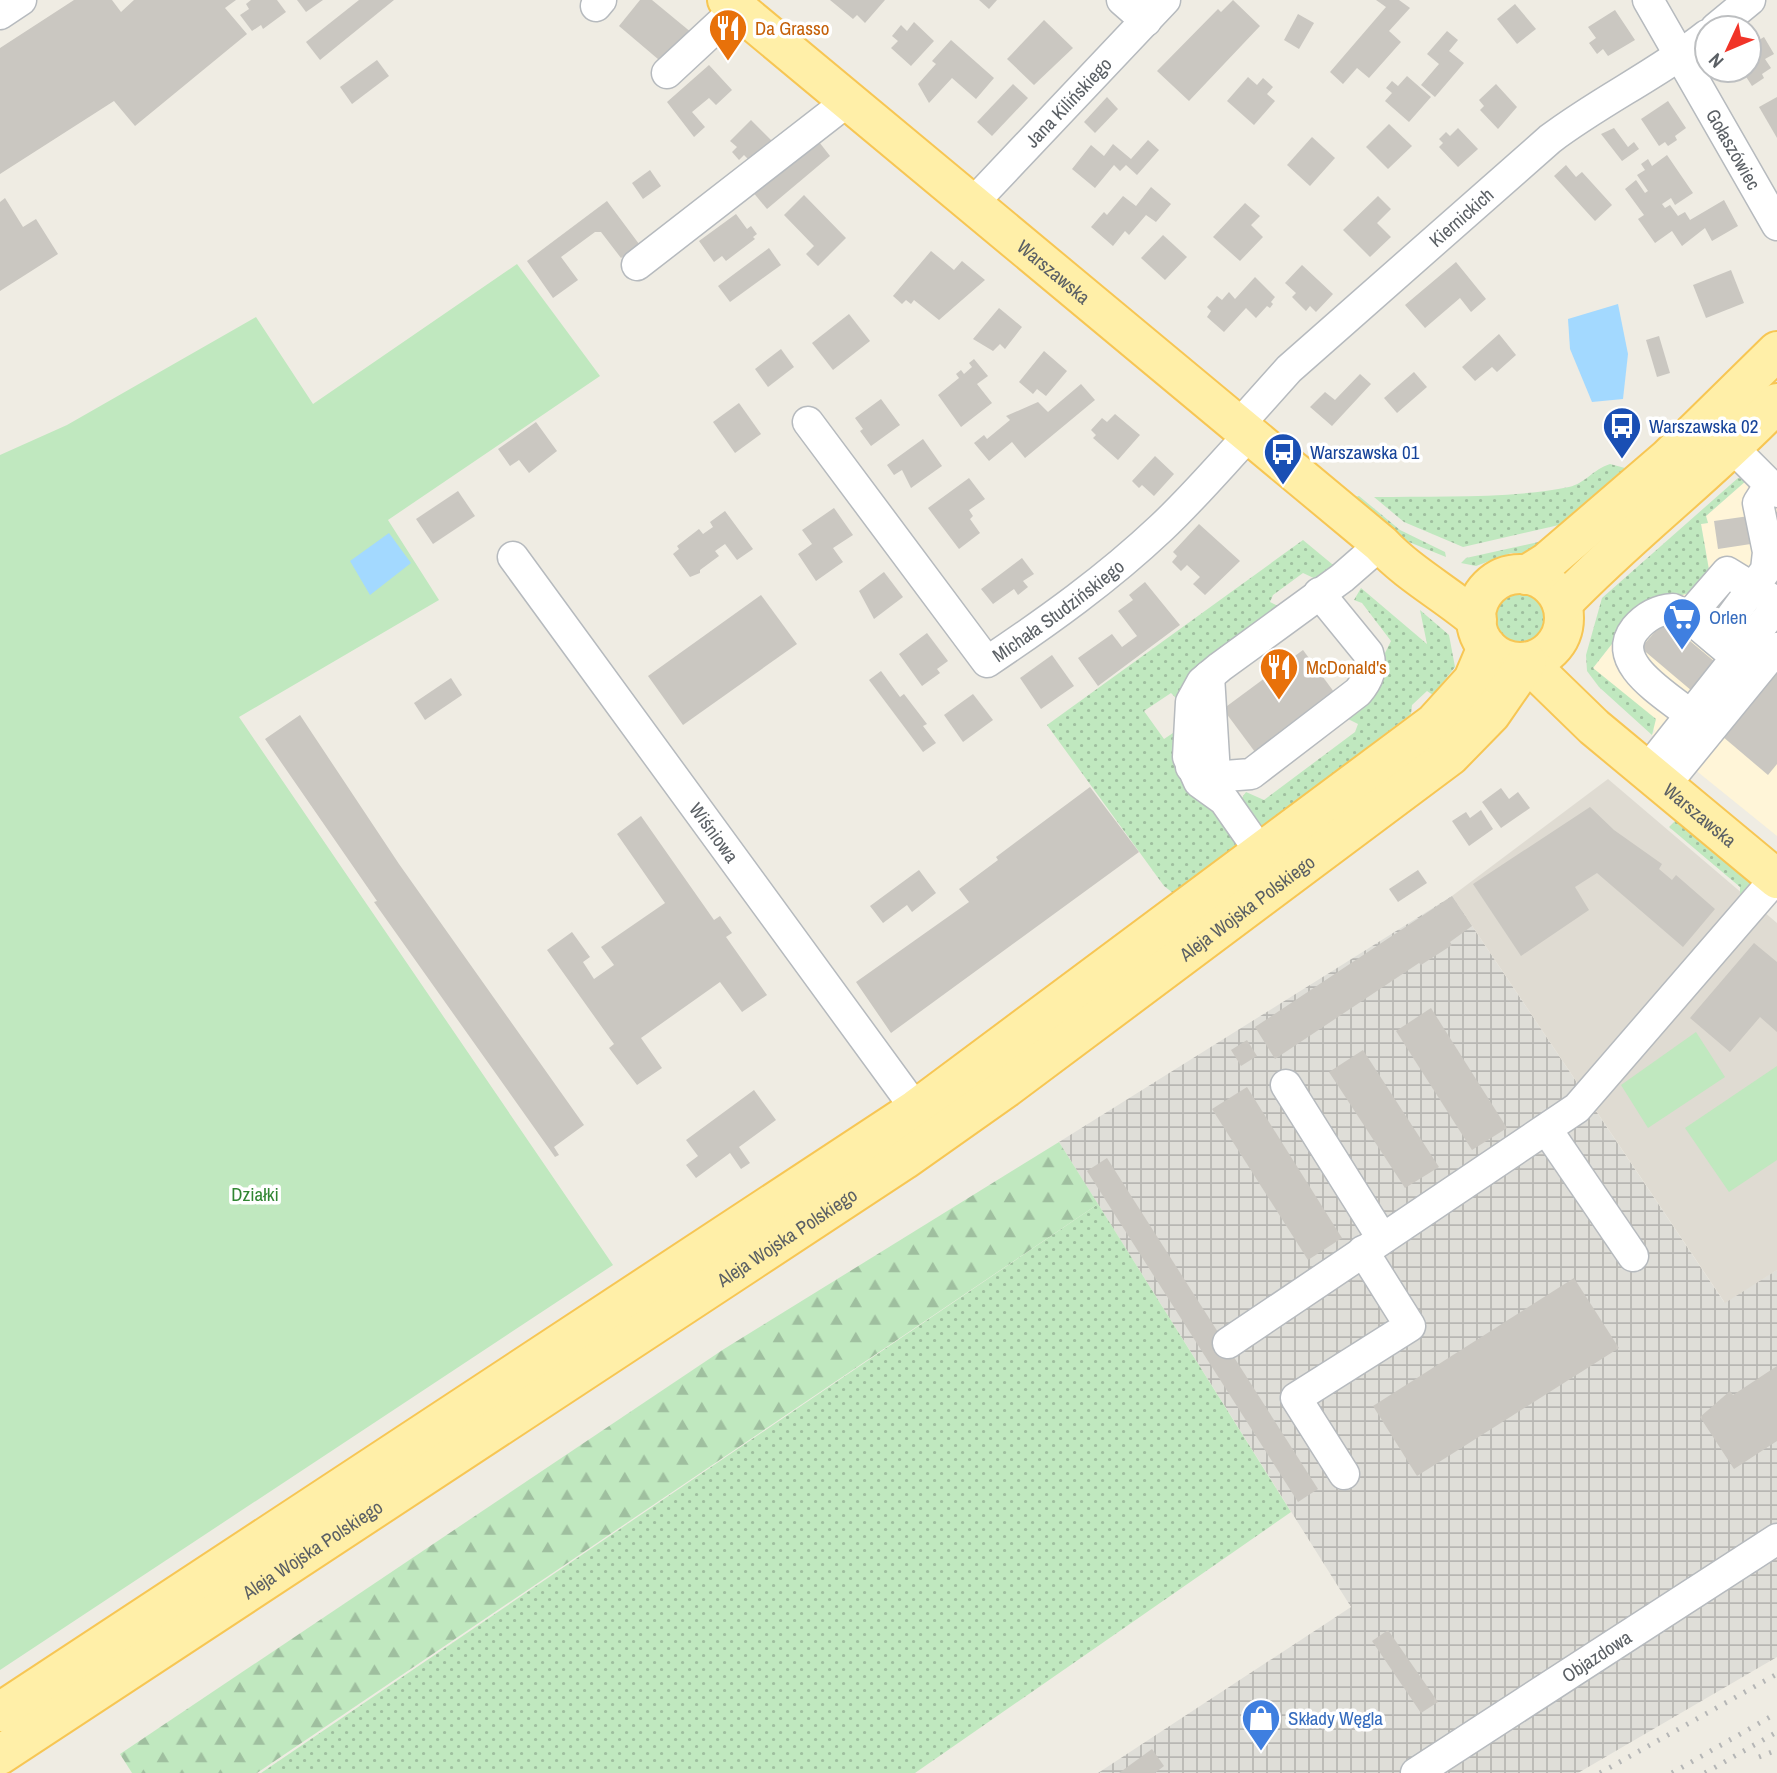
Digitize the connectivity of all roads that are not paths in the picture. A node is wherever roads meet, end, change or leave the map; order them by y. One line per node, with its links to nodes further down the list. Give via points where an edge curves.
1 (21, 0): 7 (street)
2 (1122, 0): 6 (street)
3 (1648, 0): 10 (street, Gołaszówiec)
4 (1750, 0): 8 (street)
5 (732, 4): 11 (street); 12 (main road, Warszawska)
6 (1156, 10): 13 (street, Jana Kilińskiego)
7 (0, 14)
8 (1733, 14)
9 (1693, 46): 10 (street, Kiernickich)
10 (1681, 56): 14 (street, Gołaszówiec); 21 (street, Kiernickich, via 1586,112 1550,139 1289,369)
11 (667, 73)
12 (848, 101): 13 (main road, Warszawska); 15 (street)
13 (972, 204): 21 (main road, Warszawska)
14 (1777, 225)
15 (637, 265)
16 (1777, 351): 18 (main road)
17 (1777, 381): 18 (main road)
18 (1731, 398): 26 (main road, via 1547,562)
19 (1772, 412): 22 (main road)
20 (808, 422): 21 (street, Michała Studzińskiego, via 987,662 1128,559 1164,526)
21 (1244, 430): 24 (main road, Warszawska)
22 (1732, 447): 23 (street); 29 (main road, via 1590,573)
23 (1776, 489): 28 (street, via 1765,492 1758,503 1768,552)
24 (1381, 544): 26 (main road, Warszawska); 27 (street); 30 (main road, Warszawska, via 1406,569 1444,593)
25 (513, 556): 40 (street, Wiśniowa)
26 (1508, 580): 29 (main road, via 1545,582); 30 (main road, via 1481,598)
27 (1318, 593): 36 (street, via 1209,676); 36 (street, via 1368,653 1369,676 1358,692 1251,774)
28 (1763, 595): 31 (street); 31 (street, via 1727,572 1722,575)
29 (1562, 604): 33 (main road, via 1564,620)
30 (1482, 634): 33 (main road, via 1505,659); 37 (main road, Aleja Wojska Polskiego, via 1473,680 1434,723)
31 (1713, 638): 34 (street); 34 (street, via 1673,609 1643,619 1630,636 1626,650 1633,666)
32 (1777, 649): 35 (street)
33 (1542, 653): 35 (main road, Warszawska); 48 (main road, Aleja Wojska Polskiego, via 1450,756 973,1112)
34 (1690, 715): 35 (street)
35 (1645, 768): 38 (main road, Warszawska)
36 (1218, 780): 37 (street)
37 (1261, 853): 40 (main road, Aleja Wojska Polskiego)
38 (1777, 878): 41 (street, via 1577,1108)
39 (1286, 1085): 42 (street)
40 (916, 1109): 47 (main road, Aleja Wojska Polskiego)
41 (1547, 1130): 42 (street); 43 (street)
42 (1372, 1244): 44 (street); 45 (street, via 1410,1326 1296,1398)
43 (1633, 1256)
44 (1228, 1343)
45 (1344, 1474)
46 (1777, 1539): 49 (street, Objazdowa)
47 (0, 1712)
48 (0, 1755)
49 (1416, 1773)

